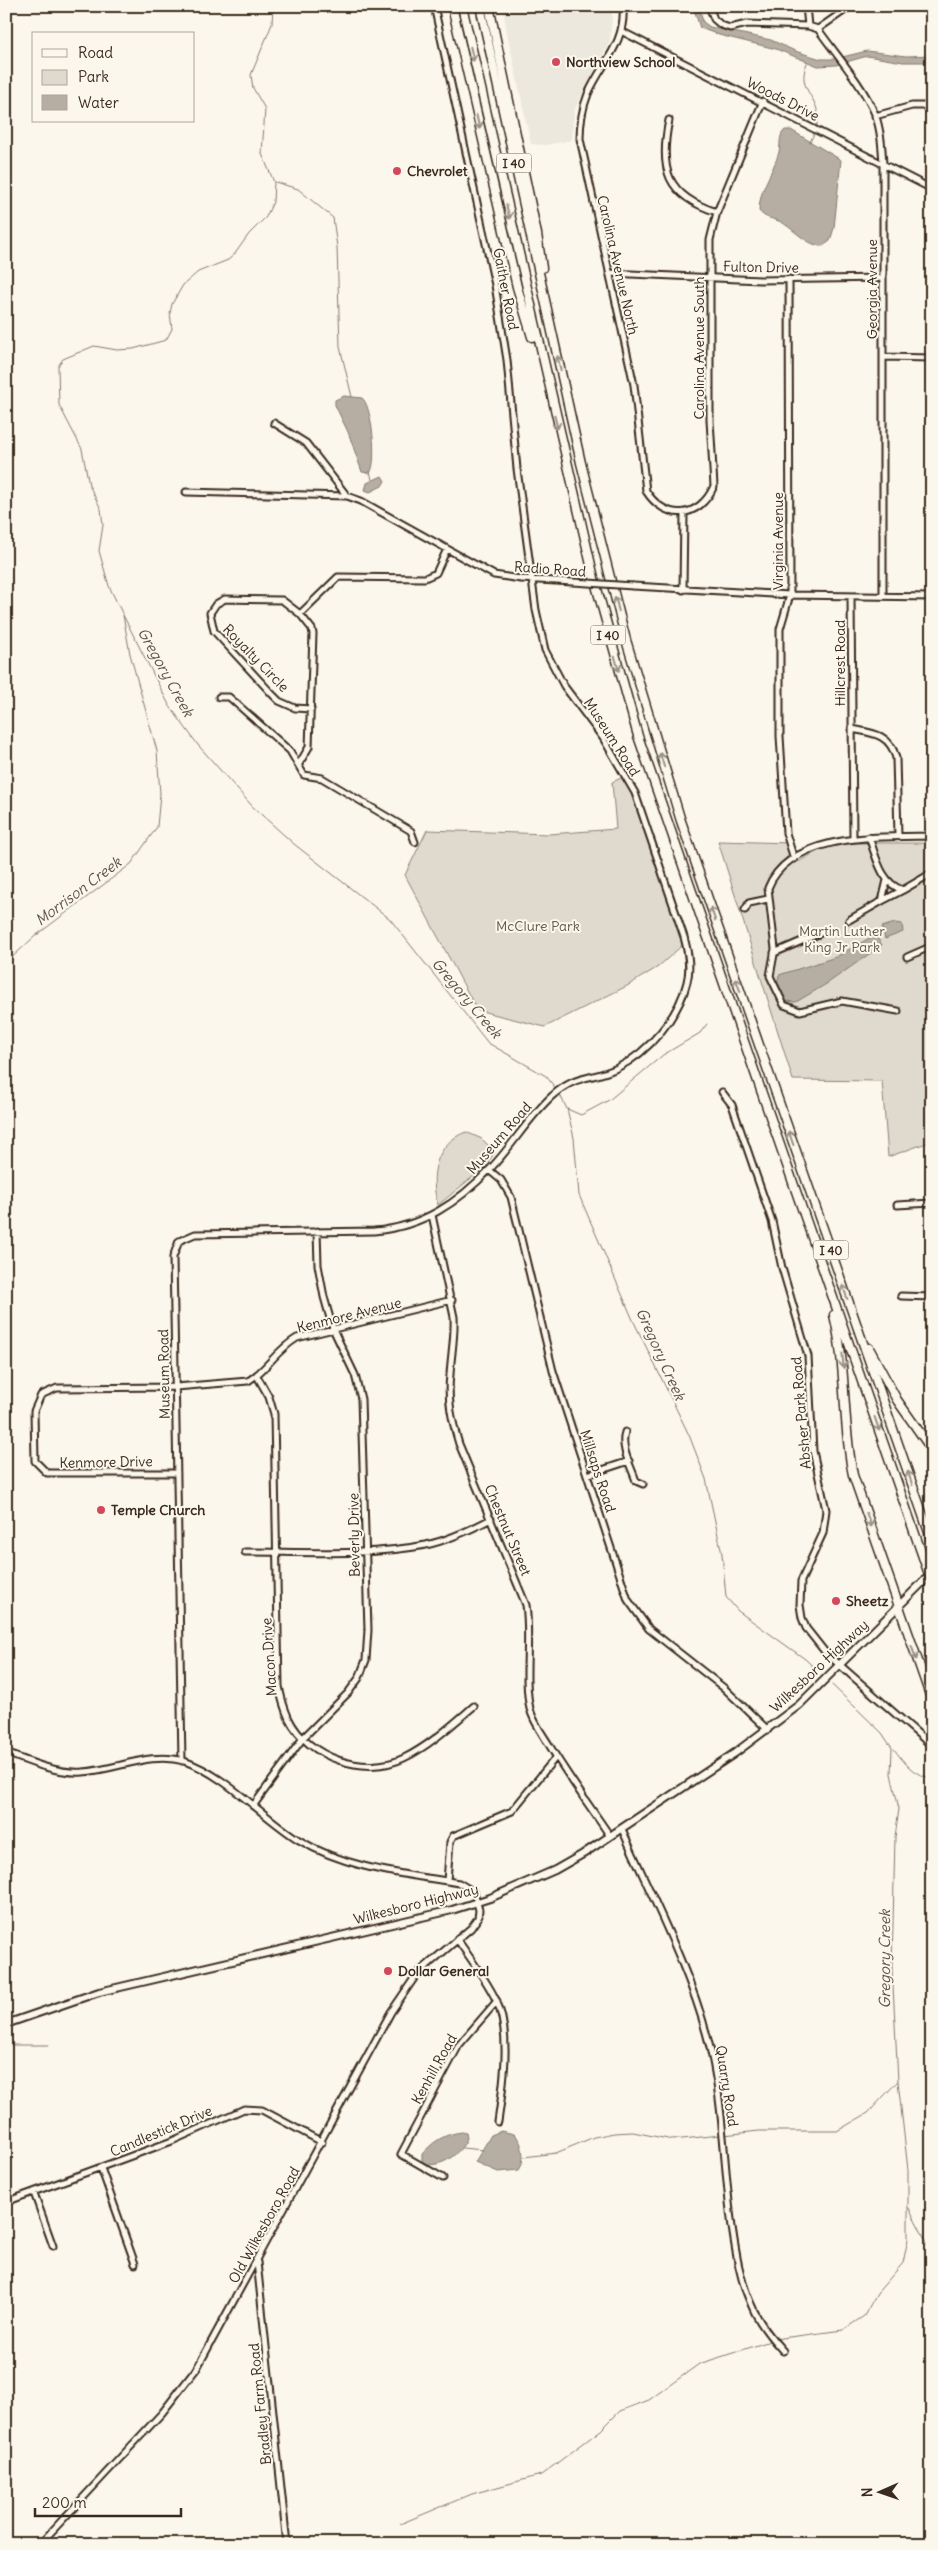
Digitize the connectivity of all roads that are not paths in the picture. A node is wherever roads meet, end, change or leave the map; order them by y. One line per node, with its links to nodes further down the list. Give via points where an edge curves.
1 (434, 6): 33 (street, Gaither Road, via 496,294 507,360)
2 (452, 6): 27 (highway, one-way to 27, via 517,287)
3 (462, 6): 27 (highway, I 40, one-way to 27)
4 (480, 6): 24 (highway, I 40)
5 (490, 6): 24 (highway, via 537,234)
6 (623, 6): 12 (street, Carolina Avenue North)
7 (709, 6): 10 (street, via 714,20 730,28 747,24)
8 (806, 6): 10 (street)
9 (851, 6): 11 (street)
10 (808, 26): 11 (street)
11 (818, 29): 15 (street, Georgia Avenue)
12 (623, 32): 13 (street, Woods Drive); 20 (street, Carolina Avenue North, via 589,92 580,123 582,155)
13 (763, 101): 17 (street, Woods Drive); 19 (street, Carolina Avenue South)
14 (932, 106): 15 (street, via 912,106)
15 (875, 116): 17 (street, Georgia Avenue)
16 (669, 120): 19 (street, via 664,146 670,178 691,202)
17 (883, 164): 18 (street, Woods Drive); 22 (street, Georgia Avenue)
18 (932, 189)
19 (717, 212): 21 (street, Carolina Avenue South, via 710,240)
20 (608, 274): 21 (street, Fulton Drive); 31 (street, Carolina Avenue North, via 636,395 646,491 661,508)
21 (711, 278): 23 (street, Fulton Drive); 31 (street, Carolina Avenue South, via 710,397 714,486 703,504)
22 (883, 278): 23 (street, Fulton Drive); 25 (street, Georgia Avenue)
23 (789, 280): 35 (street, Virginia Avenue)
24 (549, 319): 72 (highway, I 40, one-way to 24, via 653,732 626,640)
25 (883, 357): 26 (street); 37 (street, Georgia Avenue)
26 (932, 358)
27 (552, 405): 68 (highway, I 40, one-way to 68, via 596,586 638,736)
28 (274, 423): 30 (street, via 306,443)
29 (186, 492): 30 (street, Radio Road)
30 (346, 496): 32 (street, Radio Road)
31 (684, 513): 34 (street)
32 (448, 550): 33 (street, Radio Road, via 494,575); 39 (street, via 436,573 425,578 338,577)
33 (532, 579): 34 (street, Radio Road, bridge); 63 (street, Museum Road, via 545,650 564,686 608,746 635,793 689,960 682,997 648,1046 619,1067 574,1079 557,1092 531,1117)
34 (683, 590): 35 (street, Radio Road)
35 (790, 595): 36 (street, Radio Road); 49 (street, Virginia Avenue, via 780,629 780,736 786,833)
36 (851, 596): 37 (street, Radio Road); 42 (street, Hillcrest Road)
37 (883, 596): 38 (street, Radio Road)
38 (932, 597)
39 (300, 614): 41 (street, Royalty Circle, via 313,634); 41 (street, Royalty Circle, via 282,600 225,599 212,607 210,620 214,631 232,654 272,694 295,708)
40 (219, 697): 43 (street, via 229,697 290,751)
41 (311, 709): 43 (street, Royalty Circle, via 308,747)
42 (852, 729): 44 (street, via 877,734 887,739 893,748); 47 (street, Hillcrest Road)
43 (299, 764): 48 (street, via 304,775 322,778 410,831)
44 (898, 836): 45 (street); 46 (street)
45 (932, 836)
46 (870, 837): 47 (street); 51 (street)
47 (853, 838): 49 (street, via 830,842)
48 (415, 842)
49 (794, 859): 53 (street, via 771,880)
50 (932, 873): 52 (street)
51 (887, 880): 52 (street); 54 (street)
52 (903, 890): 54 (street)
53 (768, 899): 55 (street, via 749,903); 59 (street)
54 (882, 902): 56 (street)
55 (745, 910)
56 (849, 920)
57 (823, 932): 59 (street)
58 (932, 946): 60 (street)
59 (774, 953): 61 (street, via 770,976 780,1000 787,1007 800,1011 842,1002)
60 (907, 957)
61 (898, 1011)
62 (722, 1092): 90 (street, Absher Park Road, via 732,1105 772,1221 808,1356 812,1451 826,1510 823,1533 801,1581 800,1605 802,1618 811,1634)
63 (489, 1170): 66 (street, Museum Road); 80 (street, Millsaps Road, via 501,1180 511,1197 554,1371)
64 (932, 1203): 65 (street)
65 (897, 1205)
66 (432, 1215): 67 (street, Museum Road, via 395,1229); 71 (street, Chestnut Street)
67 (317, 1232): 73 (street, Beverly Drive, via 318,1264); 75 (street, Museum Road, via 195,1234 179,1241 173,1257)
68 (815, 1246): 88 (highway, I 40, one-way to 88, bridge); 89 (highway, one-way to 89, via 842,1346 852,1475 880,1549)
69 (901, 1296): 70 (street)
70 (932, 1297)
71 (452, 1300): 73 (street, Kenmore Avenue); 82 (street, Chestnut Street, via 455,1334 449,1398 452,1421 458,1444)
72 (851, 1309): 77 (highway, via 897,1400); 83 (highway, I 40, one-way to 72)
73 (333, 1329): 74 (street, Kenmore Avenue, via 297,1338 284,1346); 84 (street, Beverly Drive, via 346,1353 361,1399)
74 (257, 1376): 75 (street, Kenmore Avenue, via 238,1384); 86 (street, Macon Drive, via 274,1414)
75 (176, 1387): 79 (street, Museum Road); 79 (street, Kenmore Drive, via 48,1390 36,1402 33,1453 40,1468 56,1475)
76 (625, 1432): 78 (street, via 622,1441)
77 (932, 1450)
78 (629, 1461): 80 (street); 81 (street, via 636,1482)
79 (178, 1473): 98 (street, Museum Road)
80 (587, 1475): 93 (street, Millsaps Road, via 626,1593 637,1615 734,1696)
81 (643, 1484)
82 (491, 1519): 84 (street, via 450,1538 427,1544); 97 (street, Chestnut Street, via 526,1606 530,1709)
83 (932, 1541)
84 (366, 1551): 86 (street); 94 (street, Beverly Drive, via 366,1660 348,1694)
85 (245, 1552): 86 (street)
86 (276, 1552): 94 (street, Macon Drive, via 280,1686 289,1720)
87 (932, 1573): 89 (main road, Wilkesboro Highway)
88 (932, 1583)
89 (897, 1607): 90 (main road, Wilkesboro Highway); 91 (highway, one-way to 91)
90 (841, 1665): 93 (main road, Wilkesboro Highway); 95 (street, Absher Park Road)
91 (932, 1701)
92 (474, 1706): 94 (street, Macon Drive, via 431,1740 404,1758 388,1764 356,1765 335,1760)
93 (768, 1730): 100 (main road, Wilkesboro Highway)
94 (303, 1738): 99 (street, Beverly Drive)
95 (932, 1746)
96 (6, 1753): 98 (street, via 65,1772 82,1772 157,1758)
97 (556, 1757): 101 (street, Chestnut Street); 102 (street, via 512,1811 453,1836)
98 (182, 1761): 99 (street, via 211,1775)
99 (253, 1806): 102 (street, via 299,1840 328,1854 375,1869)
100 (622, 1829): 101 (main road, Wilkesboro Highway); 116 (street, Quarry Road, via 695,1998 707,2036 720,2103 729,2204 741,2280 751,2306)
101 (610, 1836): 103 (main road, Wilkesboro Highway, via 555,1870)
102 (447, 1881): 103 (street, via 469,1888)
103 (477, 1902): 104 (street, Old Wilkesboro Road, via 478,1918); 106 (main road, Wilkesboro Highway, via 414,1920 98,1992)
104 (457, 1938): 105 (street); 108 (street, Old Wilkesboro Road, via 418,1974 391,2012)
105 (497, 2001): 107 (street, via 504,2046); 110 (street, Kenhill Road, via 459,2045 401,2154)
106 (6, 2024)
107 (498, 2122)
108 (322, 2142): 109 (street, Candlestick Drive, via 262,2110 244,2109); 114 (street, Old Wilkesboro Road)
109 (101, 2168): 111 (street, Candlestick Drive); 115 (street)
110 (443, 2178)
111 (34, 2193): 112 (street, Candlestick Drive); 113 (street)
112 (6, 2202)
113 (53, 2246)
114 (257, 2262): 117 (street, Old Wilkesboro Road, via 212,2344 180,2391); 118 (street, Bradley Farm Road)
115 (135, 2264)
116 (782, 2351)
117 (40, 2544)
118 (287, 2544)

